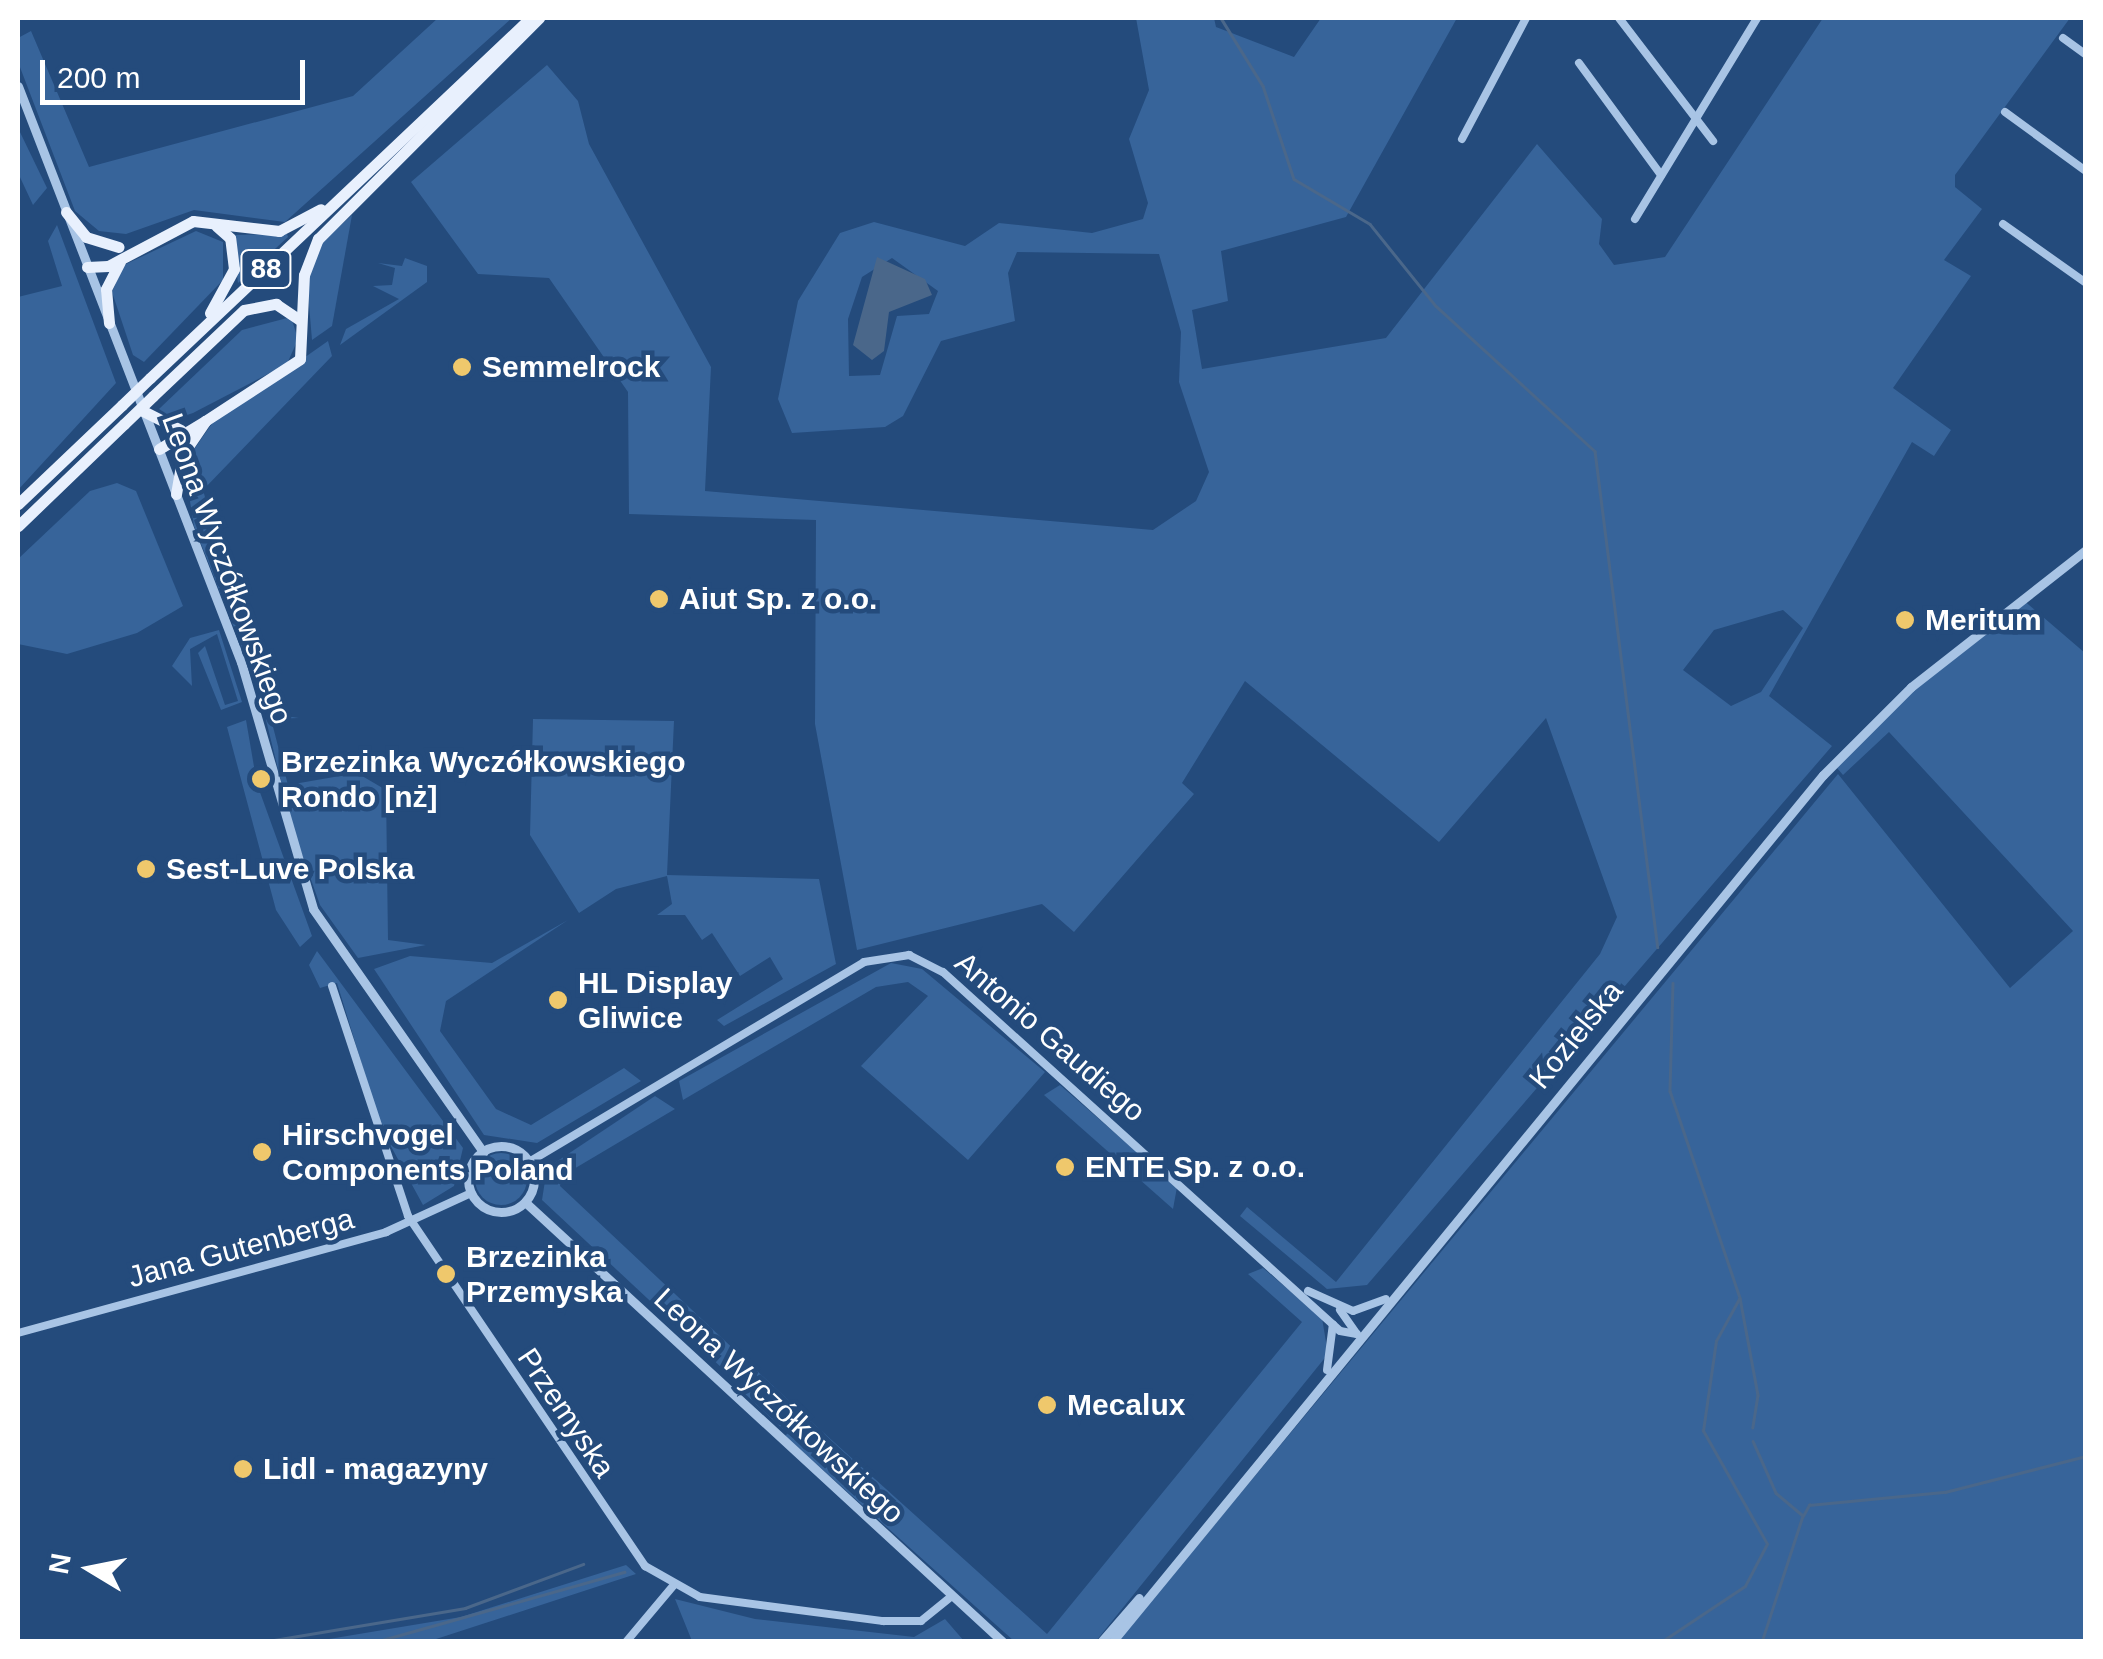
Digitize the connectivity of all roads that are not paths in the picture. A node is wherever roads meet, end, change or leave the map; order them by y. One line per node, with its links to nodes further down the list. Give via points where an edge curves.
1 (530, 18): 16 (main road, 88)
2 (539, 18): 24 (main road, via 318,239)
3 (1526, 18): 12 (street)
4 (1618, 18): 11 (street)
5 (1758, 18): 11 (street)
6 (2063, 38): 7 (street)
7 (2086, 55)
8 (1578, 62): 15 (street)
9 (18, 86): 17 (street, Leona Wyczółkowskiego)
10 (2005, 112): 14 (street)
11 (1690, 121): 13 (street); 15 (street)
12 (1462, 139)
13 (1713, 142)
14 (2086, 171)
15 (1661, 175): 18 (street)
16 (349, 190): 19 (main road, via 279,231); 26 (main road, 88)
17 (66, 212): 21 (main road, via 86,236); 22 (street, Leona Wyczółkowskiego)
18 (1635, 219)
19 (214, 224): 21 (main road, via 193,222); 26 (main road, via 230,238 234,269)
20 (2002, 224): 23 (street)
21 (120, 253): 22 (main road); 25 (main road, via 106,289)
22 (87, 267): 25 (street, Leona Wyczółkowskiego)
23 (2086, 283)
24 (300, 321): 28 (main road, via 305,342 294,366); 34 (main road, bridge, via 276,304 244,310)
25 (109, 323): 27 (street, Leona Wyczółkowskiego)
26 (182, 348): 33 (main road, 88, bridge)
27 (143, 411): 29 (main road); 31 (street, Leona Wyczółkowskiego)
28 (205, 421): 29 (main road); 30 (main road)
29 (181, 430): 31 (main road)
30 (188, 444): 31 (main road); 32 (main road)
31 (159, 449): 32 (street, Leona Wyczółkowskiego)
32 (176, 494): 37 (street, Leona Wyczółkowskiego, via 248,679 313,909)
33 (18, 504)
34 (18, 526)
35 (2086, 550): 43 (street, Kozielska, via 1859,736)
36 (332, 986): 41 (street, Przemyska)
37 (483, 1152): 38 (street, via 505,1147); 39 (street, via 470,1168)
38 (529, 1162): 40 (street); 42 (street, Antonio Gaudiego, via 864,962 909,955 943,972)
39 (471, 1193): 40 (street, via 495,1211); 41 (street, Jana Gutenberga)
40 (526, 1202): 51 (street, Leona Wyczółkowskiego)
41 (412, 1223): 46 (street, Jana Gutenberga); 49 (street, Przemyska, via 618,1532)
42 (1304, 1289): 44 (street, Antonio Gaudiego); 45 (street, Antonio Gaudiego)
43 (1386, 1298): 44 (street); 47 (street, Kozielska)
44 (1340, 1310): 47 (street, Antonio Gaudiego)
45 (1333, 1324): 47 (street, Antonio Gaudiego); 48 (street)
46 (18, 1333)
47 (1357, 1334): 48 (street, Kozielska)
48 (1327, 1370): 50 (street, Kozielska)
49 (674, 1586): 51 (street, Przemyska, via 723,1602 909,1623); 52 (street)
50 (1146, 1594): 54 (street, Kozielska); 55 (street, Kozielska)
51 (949, 1598): 53 (street, Leona Wyczółkowskiego)
52 (626, 1642)
53 (1003, 1642)
54 (1101, 1642)
55 (1112, 1642)

